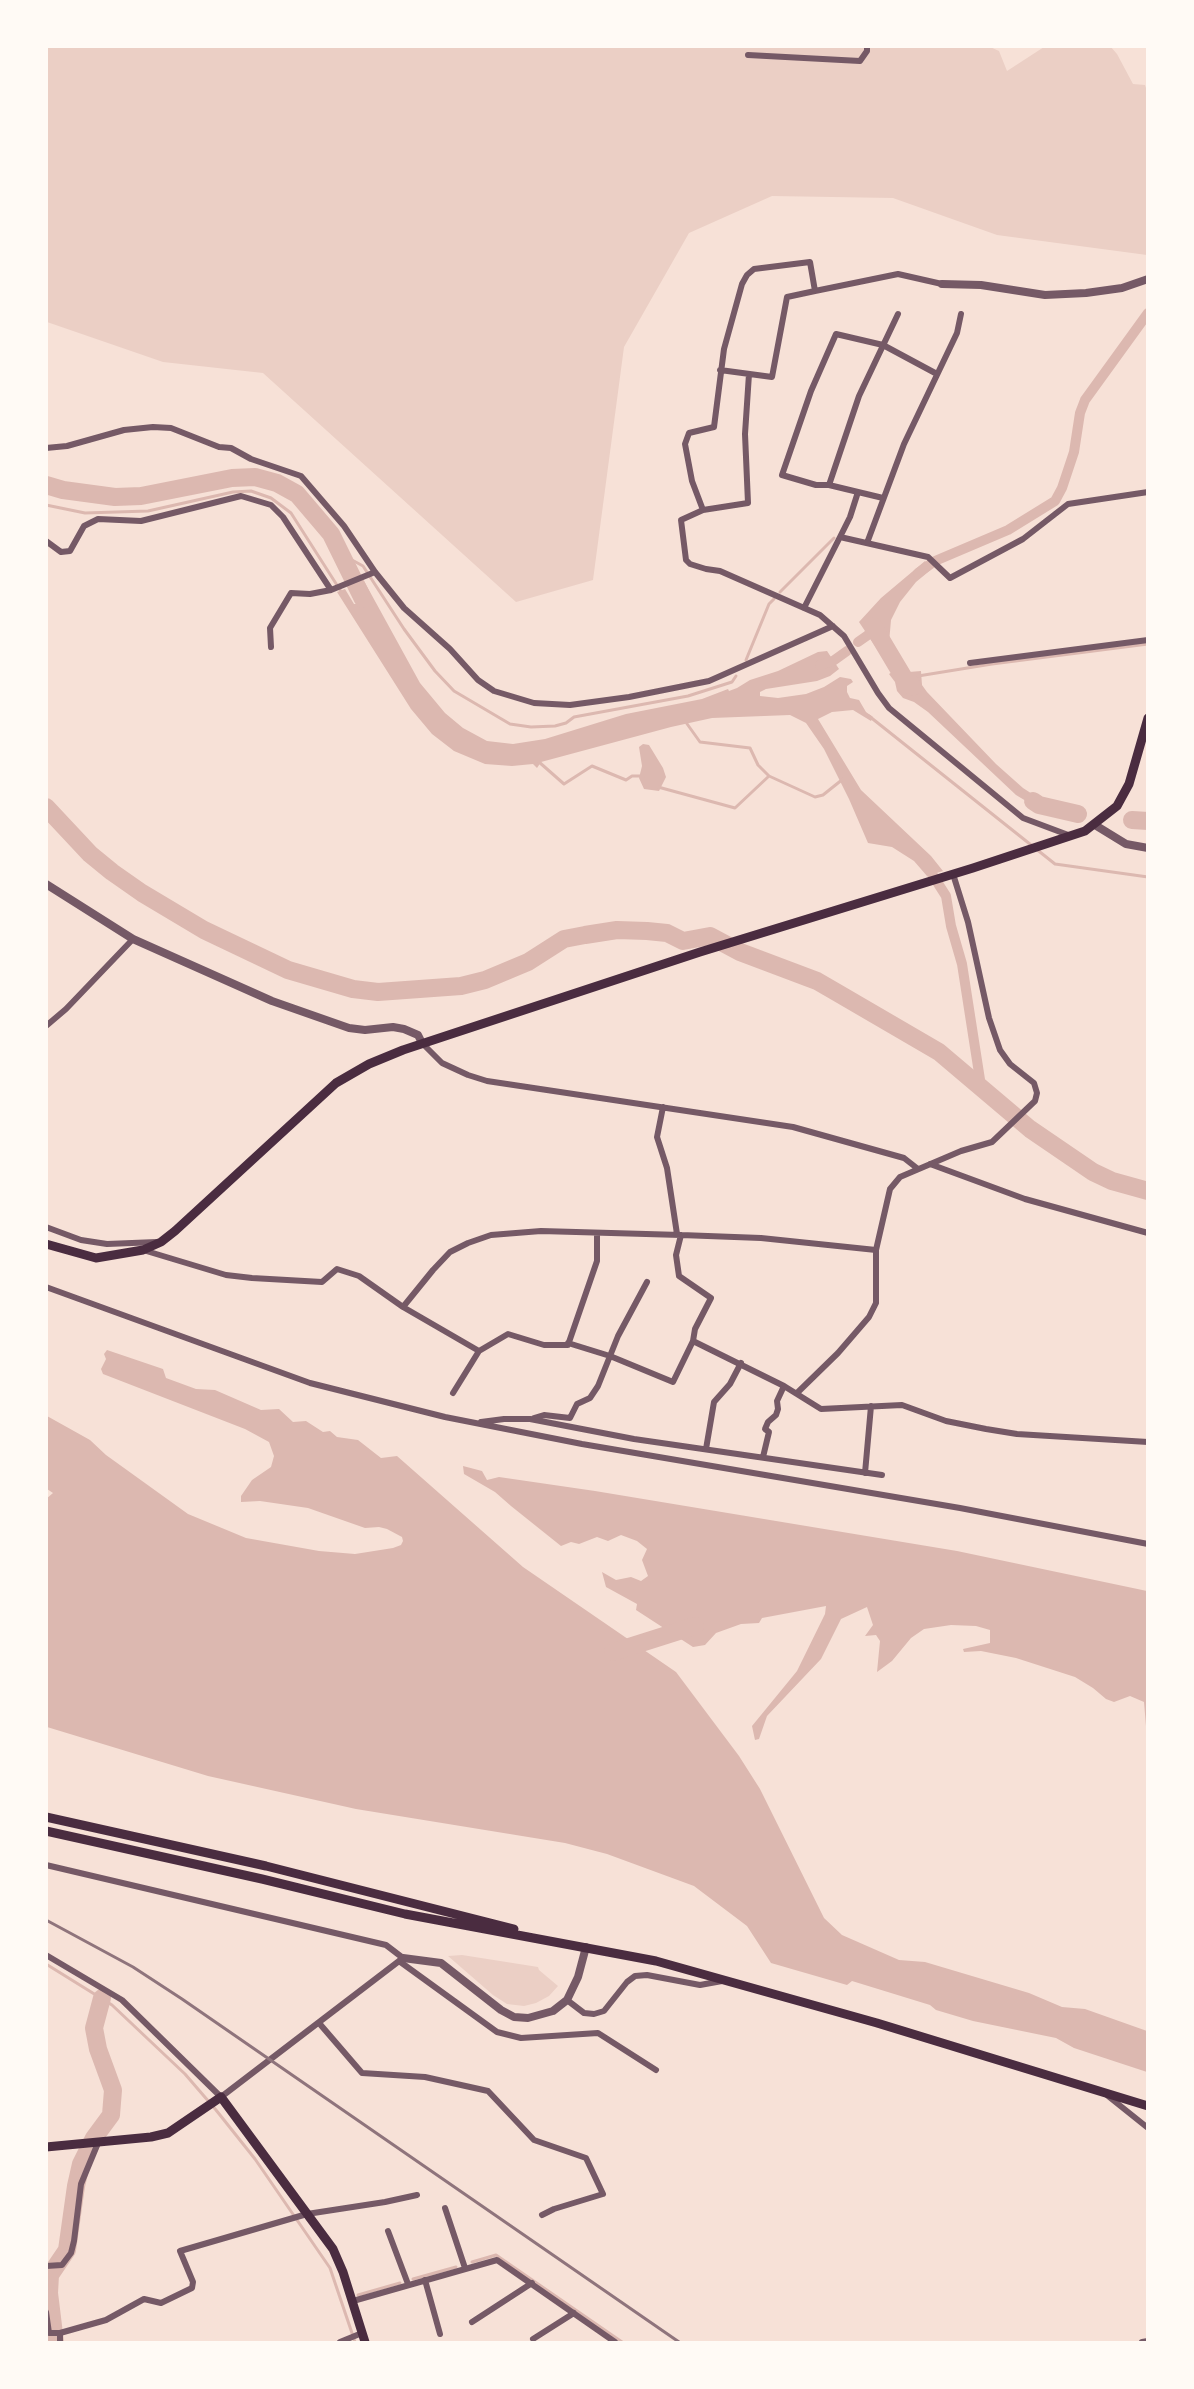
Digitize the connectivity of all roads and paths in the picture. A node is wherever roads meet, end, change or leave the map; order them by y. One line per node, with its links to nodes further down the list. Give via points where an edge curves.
1 (867, 46): 2 (street, via 860,61)
2 (748, 55)
3 (1148, 279): 4 (street, via 1122,288 1045,295 981,285)
4 (942, 284): 5 (street, via 898,274)
5 (815, 291): 9 (street, via 810,262 754,269 742,284); 10 (street, via 787,297 772,377)
6 (898, 314): 8 (street)
7 (961, 314): 11 (street, via 957,333)
8 (883, 345): 11 (street); 13 (street, via 859,396); 13 (street, via 836,334 811,391 782,475)
9 (720, 370): 10 (street); 17 (street, via 714,427 689,433 685,444)
10 (749, 374): 17 (street, via 745,434 748,503)
11 (937, 374): 16 (street)
12 (46, 448): 21 (street, via 153,427 231,448 301,476 344,526)
13 (829, 485): 14 (street)
14 (858, 492): 16 (street); 18 (street)
15 (1148, 492): 20 (street, via 1068,504 1023,539 950,578 930,559)
16 (884, 498): 20 (street)
17 (703, 510): 23 (street, via 681,520 686,560 690,564 720,571)
18 (840, 537): 20 (street); 23 (street)
19 (46, 541): 22 (street, via 61,552 70,551 84,526 98,519 141,521 242,496 271,506 283,517)
20 (867, 543)
21 (373, 573): 22 (street); 24 (street, via 478,680 494,691 534,703 570,705 709,681)
22 (333, 589): 26 (street, via 291,593 270,628)
23 (804, 608): 24 (street)
24 (833, 626): 30 (street, via 889,708 1023,818)
25 (1148, 640): 27 (street)
26 (271, 647)
27 (970, 663)
28 (1148, 718): 29 (main road, via 1129,784 1117,806)
29 (1095, 825): 30 (main road); 31 (street, via 1126,844)
30 (1072, 837): 32 (main road)
31 (1148, 848)
32 (948, 876): 36 (main road); 38 (street, via 968,922 1000,1050 1010,1064 1034,1083 1037,1093 1035,1101 992,1142)
33 (46, 884): 34 (street)
34 (134, 939): 35 (street); 36 (street, via 316,1017 349,1028 404,1029 418,1035)
35 (46, 1026)
36 (422, 1042): 37 (street, via 442,1063 487,1081); 44 (main road, via 336,1083)
37 (663, 1107): 39 (street, via 793,1127 904,1158); 43 (street, via 657,1137)
38 (929, 1164): 39 (street); 42 (street, via 1025,1199)
39 (918, 1169): 47 (street, via 900,1177 890,1189)
40 (46, 1227): 44 (street, via 81,1240 107,1244)
41 (597, 1233): 43 (street); 50 (street, via 541,1231 491,1235 468,1243 450,1252); 52 (street, via 597,1261)
42 (1148, 1233)
43 (679, 1235): 47 (street, via 761,1238); 51 (street, via 679,1276 711,1298)
44 (161, 1242): 46 (main road)
45 (46, 1244): 46 (main road, via 96,1258)
46 (143, 1250): 50 (street, via 226,1275 252,1278 322,1282 337,1269 359,1276)
47 (876, 1250): 58 (street, via 876,1303 869,1317)
48 (647, 1282): 54 (street)
49 (46, 1287): 61 (street, via 310,1383)
50 (404, 1307): 53 (street)
51 (693, 1341): 54 (street, via 673,1382); 55 (street)
52 (568, 1343): 53 (street, via 544,1345 508,1334); 54 (street)
53 (479, 1350): 57 (street)
54 (610, 1356): 60 (street, via 598,1386 590,1398 577,1404 570,1418 544,1415)
55 (741, 1363): 56 (street); 63 (street, via 714,1402)
56 (784, 1386): 58 (street); 64 (street, via 776,1414 765,1429 770,1432)
57 (453, 1393)
58 (797, 1393): 59 (street, via 820,1409)
59 (871, 1406): 62 (street, via 902,1406 946,1421 1017,1434); 65 (street)
60 (530, 1419): 61 (street); 63 (street)
61 (474, 1423): 67 (street)
62 (1148, 1442)
63 (706, 1449): 64 (street)
64 (763, 1457): 65 (street)
65 (865, 1473): 66 (street)
66 (882, 1475)
67 (1148, 1544)
68 (46, 1817): 71 (main road, via 266,1866)
69 (46, 1831): 71 (main road, via 405,1914)
70 (46, 1865): 73 (street, via 386,1945)
71 (586, 1947): 74 (main road, via 656,1960); 75 (street)
72 (46, 1955): 79 (street, via 122,2000)
73 (401, 1959): 75 (street, via 441,1963 514,2017 539,2016 554,2011); 76 (street); 77 (street, via 497,2032 521,2038 598,2033)
74 (723, 1980): 75 (street, via 700,1985 635,1976 603,2011 594,2014 584,2013); 78 (main road)
75 (567, 2000)
76 (319, 2023): 79 (street); 87 (street, via 362,2073 425,2077 488,2091 534,2140 586,2158 603,2194)
77 (656, 2070)
78 (1103, 2092): 80 (main road); 81 (street)
79 (218, 2098): 82 (main road, via 168,2133); 86 (main road)
80 (1148, 2106)
81 (1148, 2128)
82 (93, 2143): 83 (main road); 89 (street, via 81,2184 73,2247 62,2265)
83 (46, 2147)
84 (417, 2194): 86 (street)
85 (445, 2208): 90 (street)
86 (304, 2215): 94 (main road, via 333,2249); 98 (street, via 180,2251 192,2288 161,2303 144,2299 106,2320)
87 (542, 2216)
88 (388, 2231): 93 (street)
89 (46, 2266)
90 (465, 2268): 91 (street); 92 (street, via 497,2260)
91 (425, 2280): 93 (street); 99 (street)
92 (532, 2283): 96 (street); 97 (street)
93 (408, 2284): 94 (street)
94 (352, 2301): 100 (main road)
95 (46, 2312): 98 (street, via 49,2333)
96 (574, 2313): 101 (street); 103 (street)
97 (472, 2322)
98 (56, 2333): 104 (street)
99 (440, 2334)
100 (358, 2337): 105 (street)
101 (533, 2339)
102 (1148, 2341): 106 (street)
103 (614, 2342)
104 (60, 2343)
105 (340, 2343)
106 (1142, 2343)

